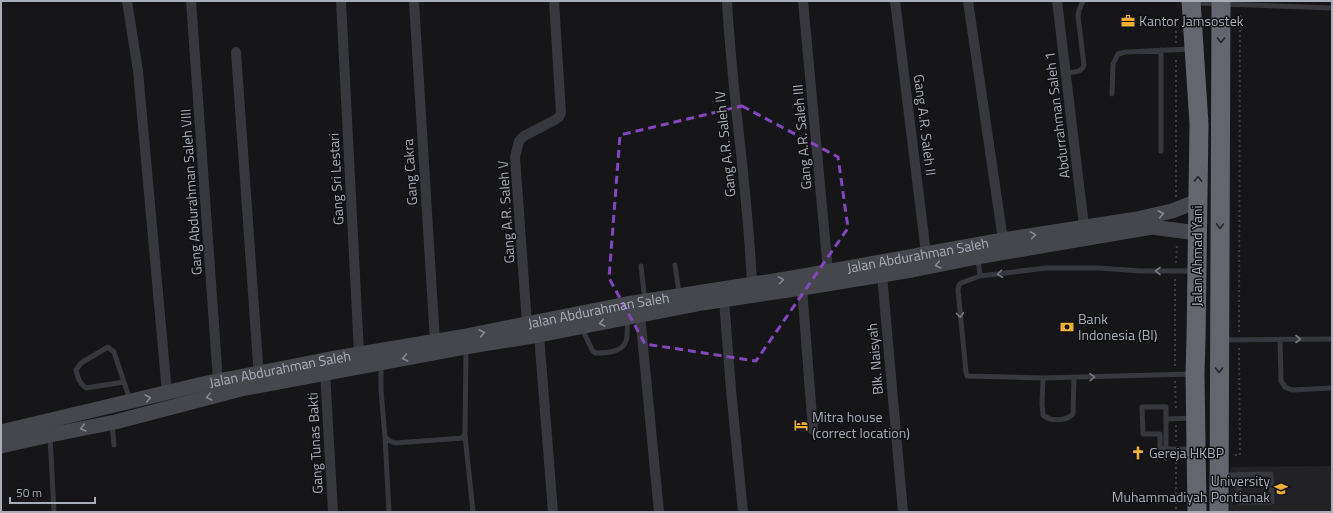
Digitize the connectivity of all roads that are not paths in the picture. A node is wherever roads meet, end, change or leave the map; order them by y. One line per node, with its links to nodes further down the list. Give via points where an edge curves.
1 (127, 1): 58 (street, via 138,71)
2 (191, 1): 55 (street, Gang Abdurahman Saleh VIII)
3 (341, 1): 48 (street, Gang Sri Lestari)
4 (414, 1): 46 (street, Gang Cakra)
5 (554, 1): 40 (street, Gang A.R. Saleh V, via 561,113 555,120 524,136 519,141 515,156)
6 (727, 1): 34 (street, Gang A.R. Saleh IV)
7 (802, 1): 31 (street, Gang A.R. Saleh III)
8 (895, 1): 27 (street, Gang A.R. Saleh II)
9 (968, 1): 25 (street)
10 (1057, 1): 18 (street, Abdurrahman Saleh 1)
11 (1083, 1): 18 (lane, via 1078,16 1084,65 1078,71)
12 (1191, 2): 13 (lane); 15 (highway, Jalan Ahmad Yani)
13 (1221, 3): 14 (lane); 44 (highway, Jalan Ahmad Yani, one-way to 44)
14 (1332, 8)
15 (1185, 49): 16 (lane); 21 (highway, Jalan Ahmad Yani, one-way to 15, via 1199,124)
16 (1161, 50): 19 (lane, via 1118,54 1113,64); 20 (lane)
17 (236, 52): 54 (street)
18 (1066, 73): 22 (street, Abdurrahman Saleh 1)
19 (1112, 94)
20 (1161, 151)
21 (1198, 199): 23 (street, Jalan Abdurahman Saleh, one-way to 21, via 1176,210); 24 (highway, Jalan Ahmad Yani)
22 (1084, 226): 23 (street, Jalan Abdurahman Saleh); 25 (street, Jalan Abdurahman Saleh, one-way to 22)
23 (1101, 230): 24 (street, Jalan Abdurahman Saleh, via 1152,227); 26 (street, Jalan Abdurahman Saleh)
24 (1197, 233): 30 (highway, Jalan Ahmad Yani)
25 (1003, 240): 26 (street, Jalan Abdurahman Saleh)
26 (976, 251): 27 (street, Jalan Abdurahman Saleh); 32 (street, Jalan Abdurahman Saleh, one-way to 32); 33 (lane)
27 (926, 253): 31 (street, Jalan Abdurahman Saleh)
28 (675, 265): 36 (lane)
29 (641, 266): 39 (lane)
30 (1197, 270): 33 (lane, one-way to 33, via 1046,268); 44 (highway, Jalan Ahmad Yani)
31 (828, 271): 34 (street, Jalan Abdurahman Saleh, one-way to 31)
32 (882, 275): 35 (street, Jalan Abdurahman Saleh); 82 (street, Blk. Naisyah)
33 (980, 276): 53 (lane, one-way to 53, via 961,283 958,290 967,376)
34 (752, 284): 37 (street, Jalan Abdurahman Saleh)
35 (802, 288): 38 (street, Jalan Abdurahman Saleh); 63 (street)
36 (679, 296): 37 (street, Jalan Abdurahman Saleh); 39 (street, Jalan Abdurahman Saleh)
37 (701, 298): 38 (street, Jalan Abdurahman Saleh); 39 (street, Jalan Abdurahman Saleh)
38 (724, 300): 81 (street)
39 (637, 312): 40 (street, Jalan Abdurahman Saleh); 41 (street, Jalan Abdurahman Saleh, one-way to 41); 41 (lane, via 623,346 608,353 595,353); 80 (street)
40 (528, 324): 46 (street, Jalan Abdurahman Saleh, one-way to 40)
41 (582, 327): 42 (street, Jalan Abdurahman Saleh)
42 (539, 335): 47 (street, Jalan Abdurahman Saleh); 79 (street)
43 (1280, 339): 44 (lane); 45 (lane, one-way to 45); 57 (lane, via 1280,381 1285,387 1292,390)
44 (1207, 340): 51 (highway, Jalan Ahmad Yani); 73 (highway, Jalan Ahmad Yani, one-way to 73)
45 (1332, 340)
46 (435, 342): 48 (street, Jalan Abdurahman Saleh)
47 (466, 347): 49 (street, Jalan Abdurahman Saleh, one-way to 49); 66 (lane)
48 (360, 354): 54 (street, Jalan Abdurahman Saleh)
49 (381, 363): 50 (street, Jalan Abdurahman Saleh); 67 (lane)
50 (325, 372): 54 (street, Jalan Abdurahman Saleh); 76 (street, Gang Tunas Bakti)
51 (1195, 374): 52 (lane, one-way to 51); 60 (highway, Jalan Ahmad Yani)
52 (1074, 377): 53 (lane); 53 (lane, via 1073,414 1070,418 1062,420 1043,415)
53 (1043, 378)
54 (259, 379): 55 (street, Jalan Abdurahman Saleh); 62 (street, Jalan Abdurahman Saleh, one-way to 62, via 241,389)
55 (218, 381): 58 (street, Jalan Abdurahman Saleh)
56 (124, 382): 56 (lane, via 86,388 78,379 76,370 81,363 108,347 114,352); 59 (lane)
57 (1332, 388)
58 (167, 393): 59 (street, Jalan Abdurahman Saleh, one-way to 58)
59 (130, 402): 64 (street, Jalan Abdurahman Saleh)
60 (1196, 418): 61 (lane); 71 (highway, Jalan Ahmad Yani)
61 (1166, 419): 70 (lane); 70 (lane, via 1166,407 1142,407 1143,434 1160,434 1160,449)
62 (112, 423): 65 (street, Jalan Abdurahman Saleh, one-way to 65); 68 (lane)
63 (813, 430)
64 (1, 432)
65 (50, 435): 69 (street, Jalan Abdurahman Saleh); 75 (lane)
66 (465, 435): 67 (lane, via 463,438 395,443); 78 (lane)
67 (385, 437): 77 (lane)
68 (114, 445)
69 (1, 446)
70 (1166, 449): 71 (lane); 72 (lane)
71 (1196, 449): 83 (highway, Jalan Ahmad Yani)
72 (1166, 458)
73 (1219, 474): 74 (lane); 84 (highway, Jalan Ahmad Yani)
74 (1239, 474): 74 (lane, via 1271,474 1272,502 1239,502)
75 (54, 512)
76 (333, 512)
77 (389, 512)
78 (473, 512)
79 (553, 512)
80 (659, 512)
81 (742, 512)
82 (903, 512)
83 (1197, 512)
84 (1219, 512)

